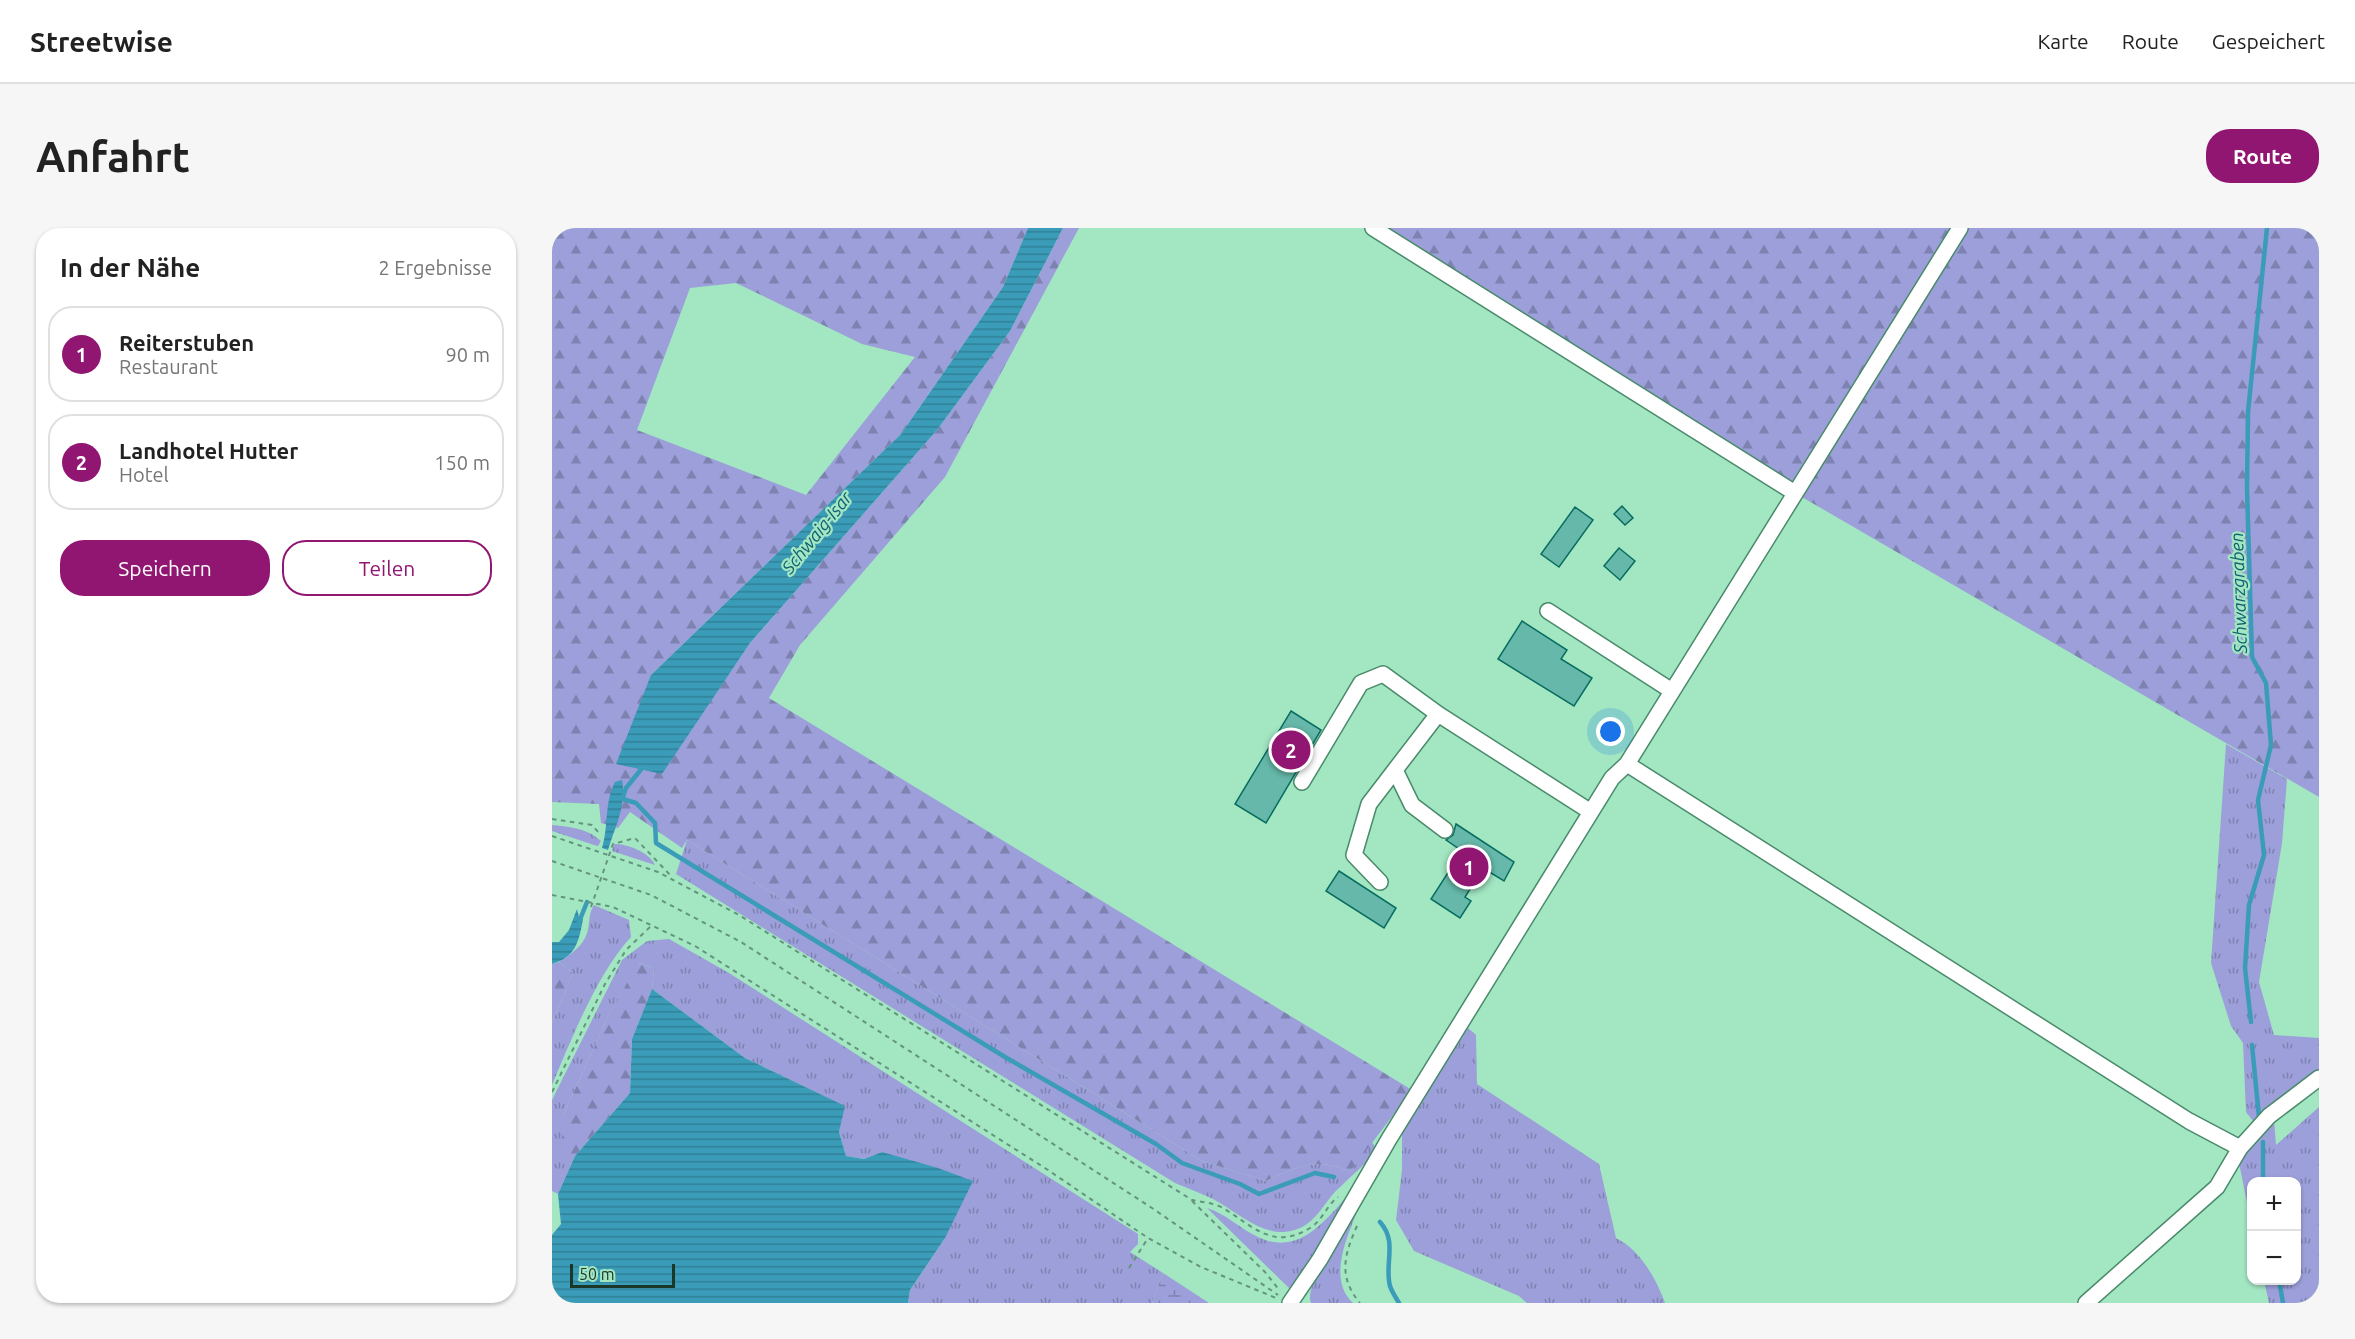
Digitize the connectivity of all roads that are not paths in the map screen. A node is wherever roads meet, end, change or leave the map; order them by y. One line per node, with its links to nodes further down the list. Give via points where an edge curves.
1 (1373, 228): 3 (lane)
2 (1960, 228): 3 (lane)
3 (1795, 493): 5 (lane)
4 (1548, 611): 5 (lane)
5 (1672, 691): 7 (lane)
6 (1438, 714): 8 (lane); 9 (lane, via 1383,674 1361,683); 10 (lane)
7 (1627, 764): 10 (lane, via 1612,778); 14 (lane, via 2189,1121)
8 (1395, 770): 11 (lane, via 1412,805); 12 (lane, via 1369,804 1353,855)
9 (1302, 782)
10 (1591, 812): 15 (lane, via 1401,1119 1320,1259)
11 (1445, 830)
12 (1380, 882)
13 (2319, 1078): 14 (lane, via 2269,1116)
14 (2240, 1148): 16 (lane, via 2217,1187)
15 (1283, 1298)
16 (2086, 1303)

